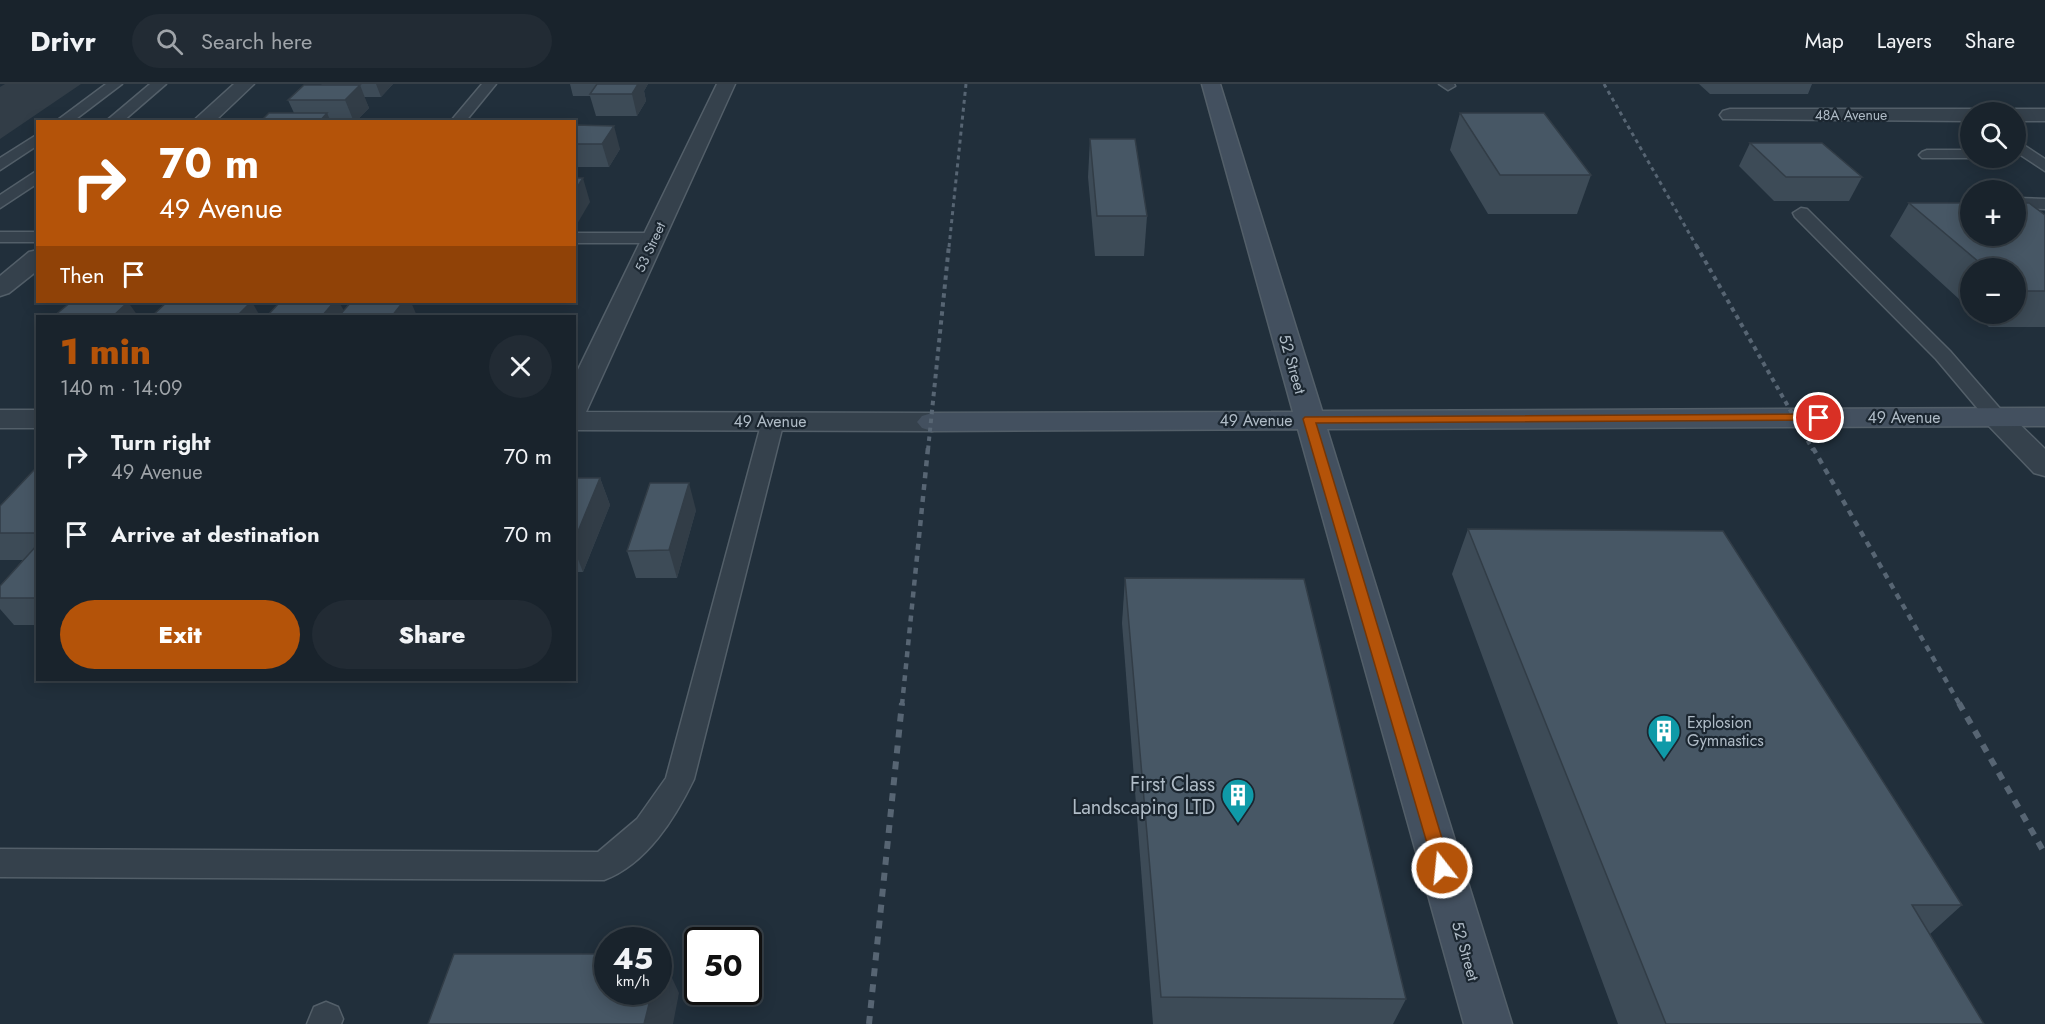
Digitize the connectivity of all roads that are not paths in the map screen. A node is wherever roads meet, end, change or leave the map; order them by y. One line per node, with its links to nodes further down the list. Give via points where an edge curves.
1 (115, 84): 11 (lane)
2 (159, 84): 12 (lane)
3 (245, 84): 13 (street)
4 (489, 84): 14 (lane)
5 (726, 84): 29 (street, 53 Street)
6 (1211, 84): 37 (main road, 52 Street)
7 (1730, 115): 8 (street, 48A Avenue)
8 (1960, 115)
9 (2026, 115): 10 (street)
10 (2045, 115)
11 (65, 120)
12 (114, 120)
13 (203, 120)
14 (460, 120)
15 (36, 139): 19 (lane)
16 (1927, 155): 17 (lane)
17 (1960, 155)
18 (2026, 156): 20 (lane)
19 (0, 165)
20 (2045, 166)
21 (36, 176): 22 (lane)
22 (0, 203)
23 (2026, 203): 24 (lane)
24 (2045, 204)
25 (1801, 213): 33 (lane, via 1943,355)
26 (0, 237): 27 (lane)
27 (36, 237)
28 (576, 238): 29 (lane)
29 (654, 238): 32 (street, 53 Street)
30 (36, 259): 31 (street)
31 (0, 288)
32 (576, 405)
33 (1996, 417): 34 (main road, 49 Avenue); 37 (main road, 49 Avenue); 41 (street)
34 (2045, 417)
35 (0, 419): 36 (street)
36 (36, 419)
37 (1309, 419): 40 (main road, 49 Avenue); 43 (main road, 52 Street)
38 (576, 421): 39 (street, 49 Avenue)
39 (773, 421): 40 (street, 49 Avenue); 42 (lane, via 681,779 651,828 604,866)
40 (932, 422)
41 (2045, 466)
42 (0, 863)
43 (1488, 1024)

